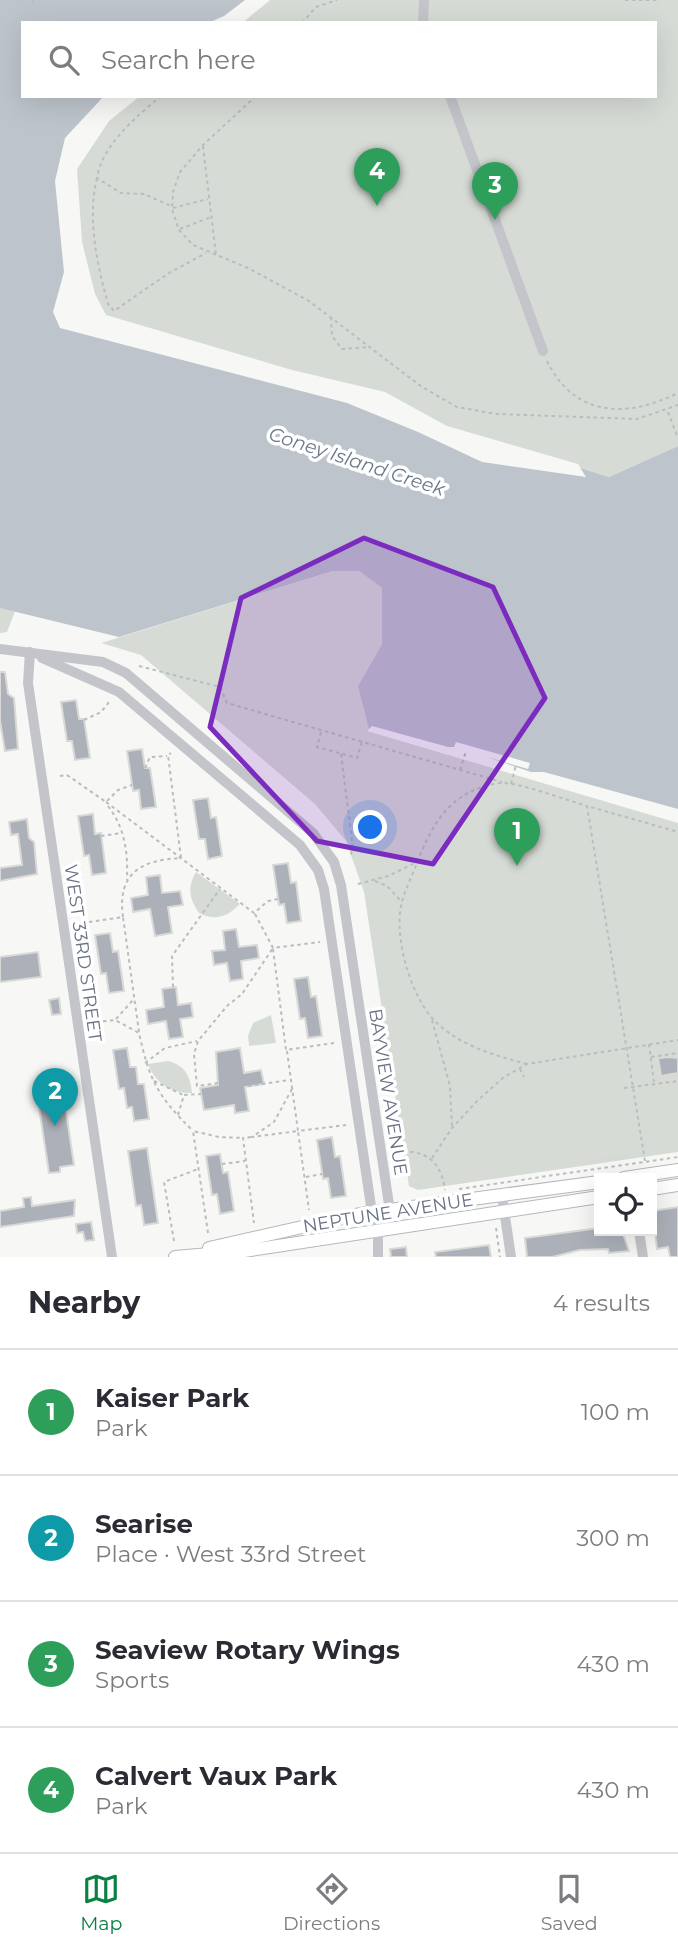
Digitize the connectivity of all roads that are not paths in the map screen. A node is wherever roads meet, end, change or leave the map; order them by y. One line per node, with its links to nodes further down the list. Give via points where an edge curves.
1 (424, 0): 2 (street)
2 (423, 21)
3 (451, 98): 4 (street)
4 (543, 351)
5 (0, 649): 6 (street, BAYVIEW AVENUE)
6 (30, 652): 14 (street, BAYVIEW AVENUE, via 103,662 127,673 313,833 334,862); 16 (street, BAYVIEW AVENUE, via 119,692 300,845 318,870); 20 (street, WEST 33RD STREET, via 28,683)
7 (678, 1170): 8 (main road)
8 (657, 1173)
9 (594, 1183): 12 (main road, NEPTUNE AVENUE)
10 (678, 1185): 11 (main road)
11 (657, 1188)
12 (502, 1196): 14 (main road, NEPTUNE AVENUE); 15 (street)
13 (594, 1198): 15 (main road, NEPTUNE AVENUE)
14 (390, 1211): 16 (main road, NEPTUNE AVENUE); 17 (street)
15 (504, 1211): 17 (main road, NEPTUNE AVENUE); 23 (street)
16 (372, 1213): 17 (street, BAYVIEW AVENUE); 19 (main road, NEPTUNE AVENUE)
17 (378, 1229): 19 (main road, NEPTUNE AVENUE); 22 (street)
18 (640, 1236): 24 (street)
19 (243, 1249): 21 (main road, NEPTUNE AVENUE)
20 (111, 1257)
21 (177, 1257)
22 (377, 1257)
23 (511, 1257)
24 (643, 1257)

